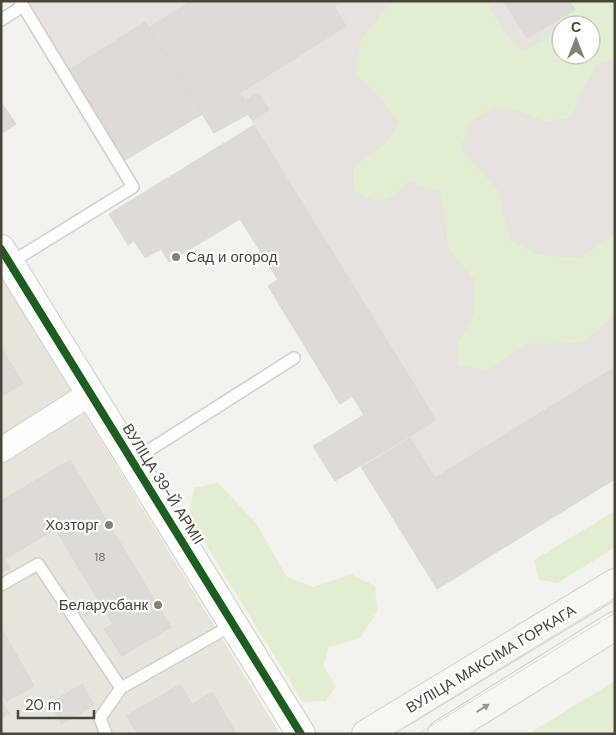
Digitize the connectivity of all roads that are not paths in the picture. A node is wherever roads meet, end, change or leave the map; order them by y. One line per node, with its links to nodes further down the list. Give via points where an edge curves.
1 (21, 4): 2 (lane); 3 (lane, via 134,187)
2 (1, 20)
3 (6, 256): 5 (street, ВУЛІЦА 39-Й АРМІІ)
4 (294, 358): 7 (lane)
5 (91, 394): 6 (street); 7 (street, ВУЛІЦА 39-Й АРМІІ)
6 (1, 450)
7 (132, 461): 10 (street, ВУЛІЦА 39-Й АРМІІ)
8 (615, 583): 15 (main road, ВУЛІЦА МАКСІМА ГОРКАГА)
9 (1, 585): 12 (lane, via 38,564)
10 (234, 624): 12 (lane); 14 (street, ВУЛІЦА 39-Й АРМІІ)
11 (615, 626): 16 (main road, one-way to 11)
12 (121, 688): 13 (lane, via 100,718)
13 (106, 734)
14 (301, 734)
15 (366, 734)
16 (442, 734)

